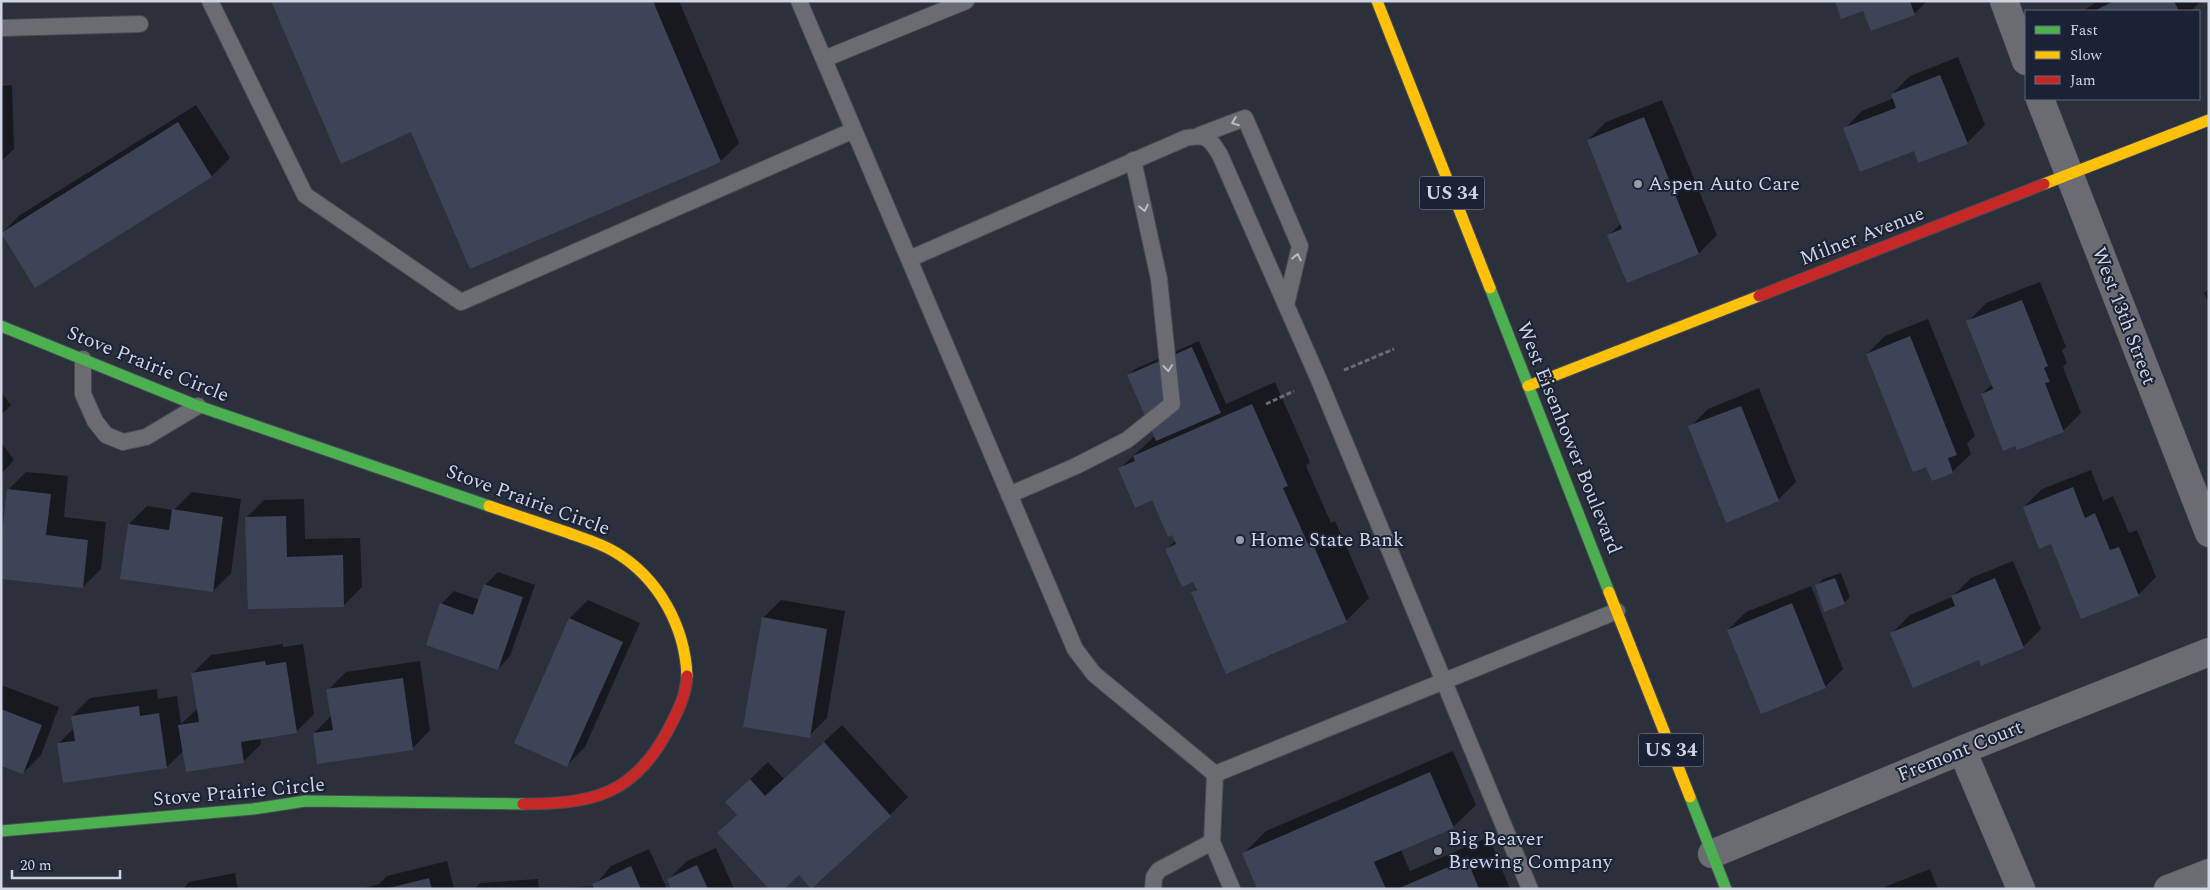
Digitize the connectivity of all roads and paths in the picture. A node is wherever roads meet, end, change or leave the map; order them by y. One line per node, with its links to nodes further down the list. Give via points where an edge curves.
1 (210, 1): 12 (lane, via 305,195 461,302)
2 (800, 1): 9 (lane)
3 (966, 1): 9 (lane)
4 (1377, 1): 20 (main road, West Eisenhower Boulevard / US 34)
5 (2004, 1): 8 (street)
6 (140, 24): 7 (lane)
7 (1, 28)
8 (2025, 58)
9 (824, 59): 12 (lane)
10 (2040, 100): 15 (street, West 13th Street)
11 (2209, 120): 15 (main road, Milner Avenue)
12 (854, 130): 16 (lane)
13 (1200, 135): 14 (lane); 17 (lane, via 1211,140 1220,154); 17 (lane, one-way to 13, via 1300,246 1245,118)
14 (1133, 160): 16 (lane); 22 (lane, one-way to 22, via 1159,279 1172,404 1127,440)
15 (2069, 175): 20 (main road, Milner Avenue); 23 (street, West 13th Street)
16 (909, 259): 22 (lane)
17 (1286, 305): 26 (lane)
18 (1, 326): 19 (main road, Stove Prairie Circle)
19 (82, 359): 21 (main road, Stove Prairie Circle); 21 (lane, via 83,394 95,421 106,435 123,442 146,437)
20 (1528, 386): 24 (main road, West Eisenhower Boulevard / US 34)
21 (198, 406): 29 (main road, Stove Prairie Circle, via 616,552 656,589 680,633 687,678 678,709 647,765 629,781 594,798 561,804 306,801 253,809)
22 (1009, 495): 28 (lane, via 1075,649 1094,674)
23 (2209, 533)
24 (1617, 611): 26 (lane); 31 (main road, West Eisenhower Boulevard / US 34)
25 (2209, 652): 27 (street, Fremont Court)
26 (1445, 681): 28 (lane); 35 (lane)
27 (1962, 750): 31 (street, Fremont Court); 37 (street)
28 (1215, 774): 30 (lane)
29 (1, 831)
30 (1212, 842): 33 (lane, via 1159,870 1154,877); 34 (lane)
31 (1712, 854): 36 (main road, West Eisenhower Boulevard / US 34)
32 (2209, 873): 38 (street)
33 (1153, 889)
34 (1232, 889)
35 (1530, 889)
36 (1726, 889)
37 (2021, 889)
38 (2168, 889)

